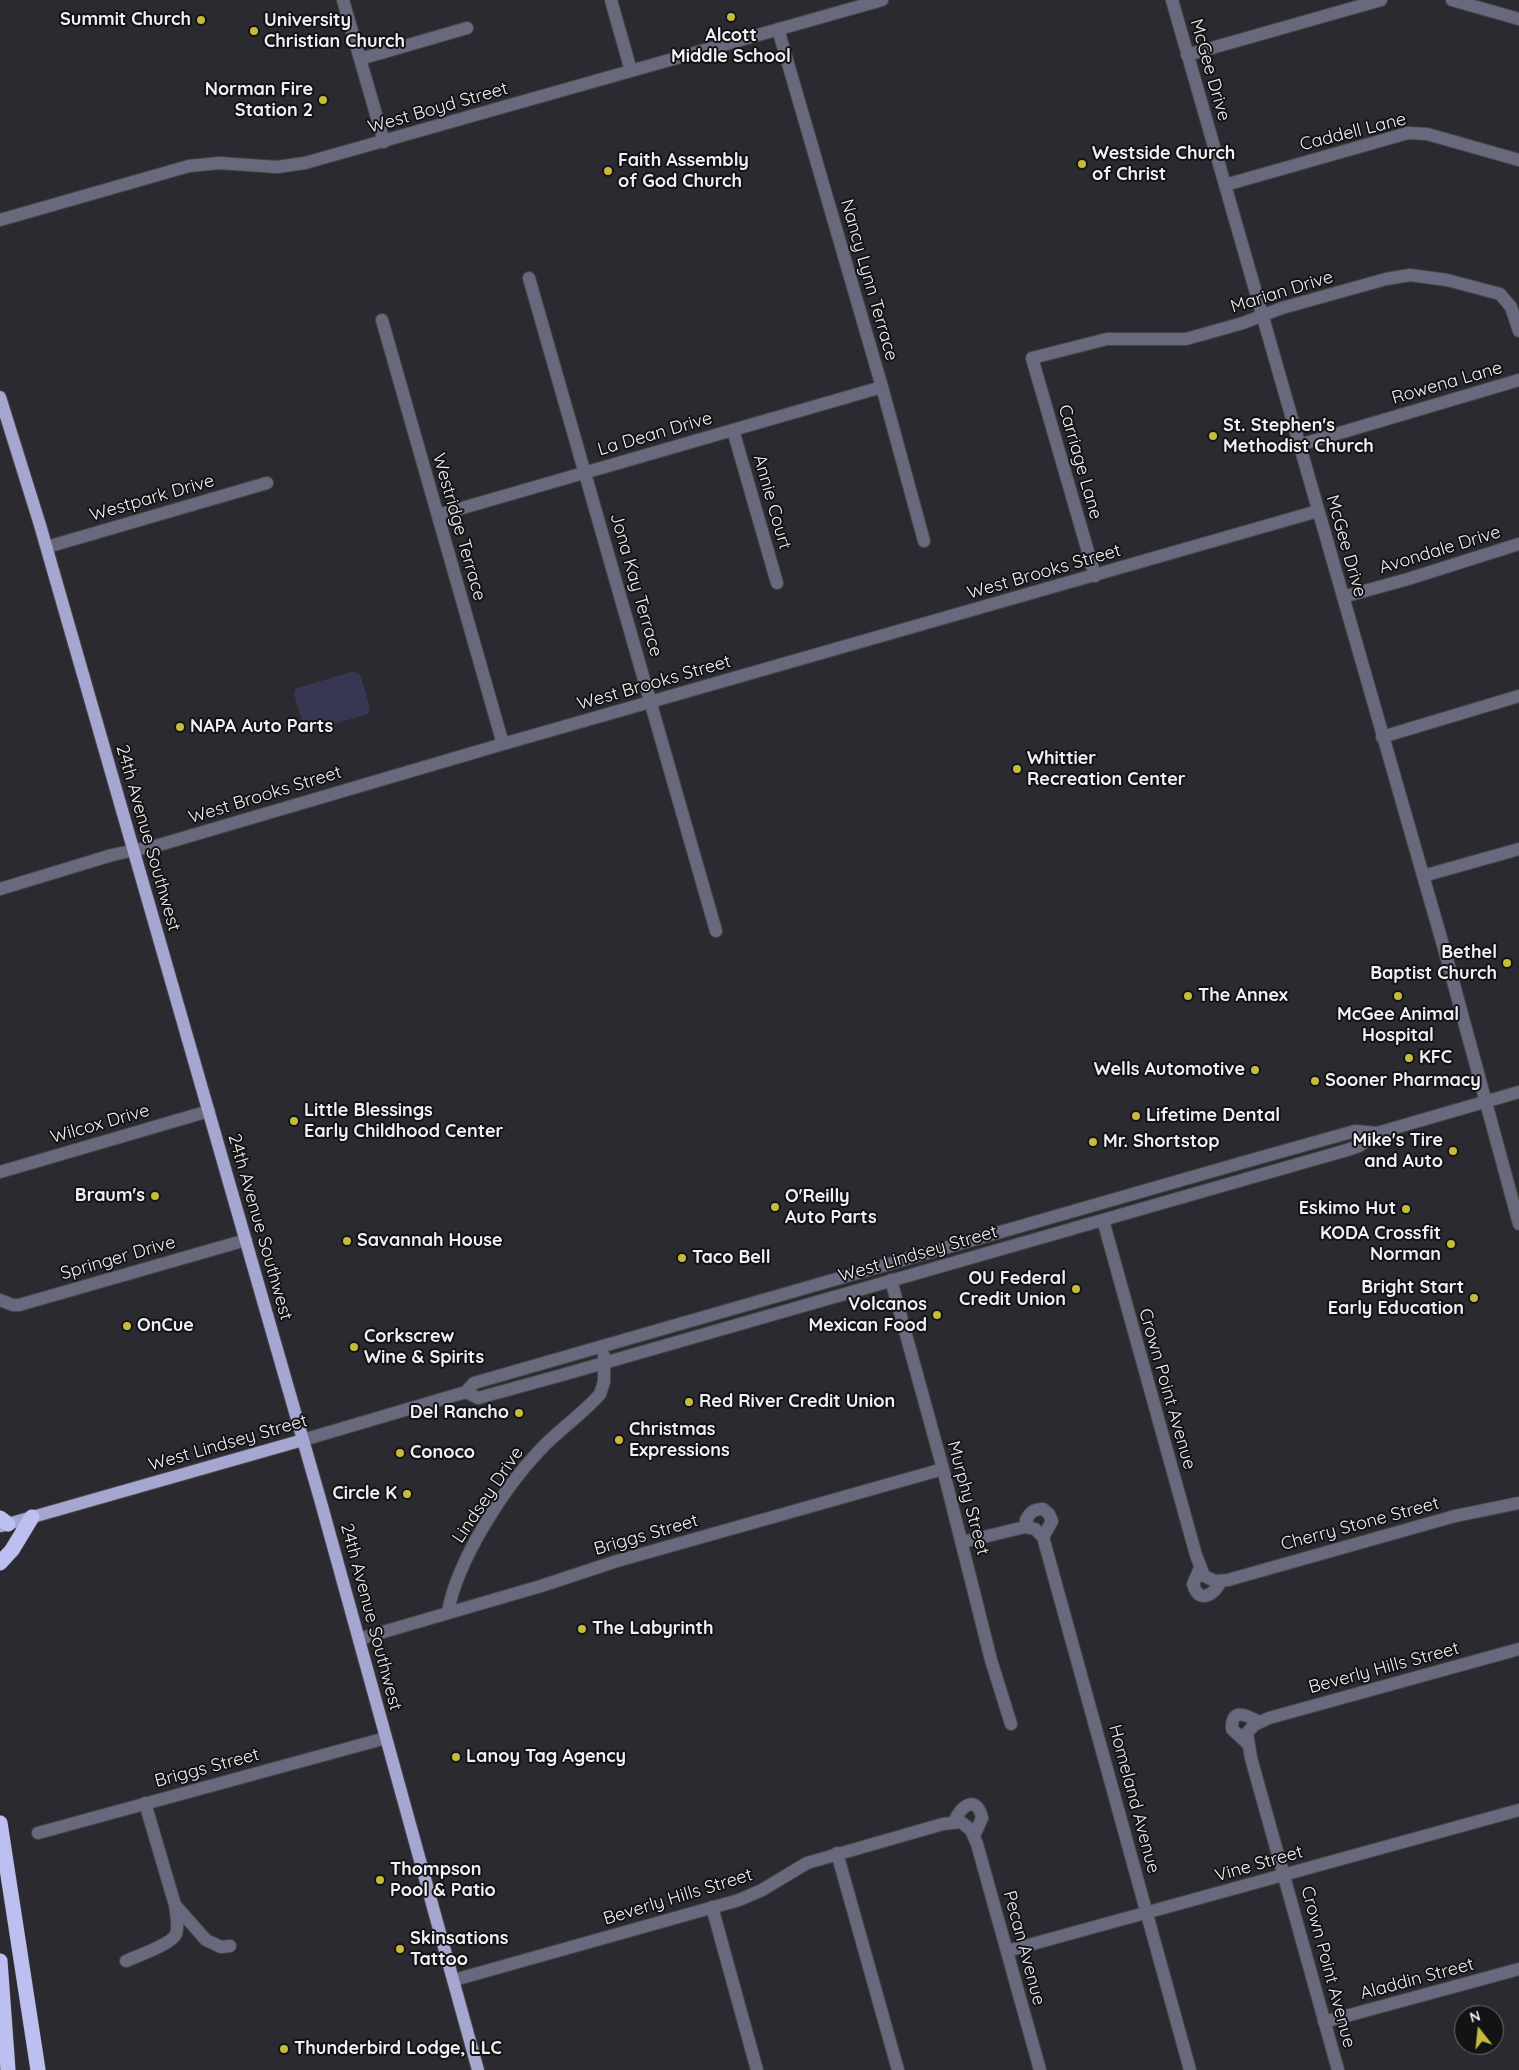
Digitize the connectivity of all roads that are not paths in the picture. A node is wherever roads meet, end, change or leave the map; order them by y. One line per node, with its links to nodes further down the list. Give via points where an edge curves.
1 (343, 0): 11 (street)
2 (611, 0): 12 (street)
3 (882, 0): 9 (street, West Boyd Street)
4 (1172, 0): 10 (street, McGee Drive)
5 (1380, 0): 10 (street)
6 (1452, 0): 7 (street)
7 (1519, 20)
8 (466, 28): 11 (street)
9 (778, 29): 12 (street, West Boyd Street); 23 (street, Nancy Lynn Terrace)
10 (1187, 55): 15 (street, McGee Drive)
11 (360, 59): 13 (street)
12 (631, 71): 13 (street, West Boyd Street)
13 (384, 142): 16 (street, West Boyd Street, via 290,166 219,163 189,166)
14 (1519, 160): 15 (street, Caddell Lane, via 1427,134 1408,133)
15 (1225, 185): 18 (street, McGee Drive)
16 (0, 220)
17 (530, 278): 27 (street, Jona Kay Terrace)
18 (1262, 316): 20 (street, Marian Drive, via 1410,274 1500,294 1511,307); 21 (street, Marian Drive, via 1186,339 1107,339); 26 (street, McGee Drive)
19 (382, 320): 30 (street, Westridge Terrace)
20 (1519, 331)
21 (1032, 358): 34 (street, Carriage Lane)
22 (1519, 380): 26 (street, Rowena Lane)
23 (882, 387): 25 (street, La Dean Drive); 31 (street, Nancy Lynn Terrace)
24 (0, 396): 33 (main road, 24th Avenue Southwest)
25 (733, 430): 27 (street, La Dean Drive); 35 (street, Annie Court)
26 (1299, 445): 29 (street, McGee Drive)
27 (585, 473): 30 (street, La Dean Drive); 38 (street, Jona Kay Terrace)
28 (267, 483): 33 (street, Westpark Drive)
29 (1318, 511): 34 (street, West Brooks Street); 36 (street, McGee Drive)
30 (438, 515): 40 (street, Westridge Terrace)
31 (924, 541)
32 (1519, 544): 36 (street, Avondale Drive)
33 (46, 547): 42 (main road, 24th Avenue Southwest)
34 (1095, 576): 38 (street, West Brooks Street)
35 (777, 584)
36 (1343, 597): 39 (street, McGee Drive)
37 (1519, 696): 39 (street)
38 (651, 702): 40 (street, West Brooks Street); 45 (street, Jona Kay Terrace)
39 (1382, 736): 43 (street, McGee Drive)
40 (503, 744): 42 (street, West Brooks Street)
41 (1519, 849): 43 (street)
42 (133, 850): 44 (street, West Brooks Street); 48 (main road, 24th Avenue Southwest)
43 (1423, 876): 47 (street, McGee Drive)
44 (0, 889)
45 (716, 931)
46 (1519, 1092): 47 (street, West Lindsey Street)
47 (1486, 1102): 49 (street, West Lindsey Street); 56 (street, McGee Drive)
48 (209, 1111): 51 (street, Wilcox Drive); 57 (main road, 24th Avenue Southwest)
49 (1377, 1133): 50 (street, West Lindsey Street, via 1356,1131); 53 (street, West Lindsey Street, via 1360,1146)
50 (1225, 1168): 52 (street, West Lindsey Street); 53 (street)
51 (0, 1172)
52 (1185, 1179): 54 (street); 58 (street, West Lindsey Street)
53 (1230, 1184): 54 (street, West Lindsey Street)
54 (1190, 1195): 55 (street, West Lindsey Street)
55 (1103, 1220): 60 (street, West Lindsey Street); 77 (street, Crown Point Avenue)
56 (1519, 1224)
57 (246, 1240): 62 (street, Springer Drive, via 19,1304); 68 (main road, 24th Avenue Southwest)
58 (896, 1262): 59 (street, West Lindsey Street); 60 (street, Murphy Street)
59 (852, 1274): 61 (street); 63 (street, West Lindsey Street)
60 (896, 1279): 61 (street, West Lindsey Street); 69 (street, Murphy Street)
61 (857, 1290): 65 (street, West Lindsey Street)
62 (0, 1300)
63 (603, 1346): 64 (street, West Lindsey Street); 65 (street, Lindsey Drive)
64 (557, 1359): 66 (street); 67 (street, West Lindsey Street, via 474,1383)
65 (605, 1362): 66 (street, West Lindsey Street); 79 (street, Lindsey Drive, via 600,1394 539,1451 500,1502 460,1571)
66 (562, 1375): 67 (street, West Lindsey Street, via 478,1398)
67 (466, 1392): 68 (street, West Lindsey Street)
68 (304, 1440): 71 (main road, West Lindsey Street); 80 (main road, 24th Avenue Southwest)
69 (943, 1469): 75 (street, Murphy Street); 79 (street, Briggs Street)
70 (1519, 1503): 78 (street, Cherry Stone Street, via 1455,1516)
71 (32, 1517): 72 (main road, West Lindsey Street); 76 (highway)
72 (3, 1523)
73 (1029, 1527): 74 (street); 74 (street, Homeland Avenue, via 1028,1515 1043,1509 1052,1522); 75 (street)
74 (1044, 1536): 96 (street, Homeland Avenue)
75 (962, 1542): 82 (street, Murphy Street, via 991,1660)
76 (0, 1563)
77 (1200, 1568): 78 (street, Crown Point Avenue, via 1204,1576); 78 (street, Crown Point Avenue, via 1193,1584 1199,1595 1210,1595 1216,1590)
78 (1216, 1581)
79 (448, 1612): 80 (street, Briggs Street)
80 (359, 1639): 84 (main road, 24th Avenue Southwest)
81 (1519, 1649): 83 (street, Beverly Hills Street)
82 (1011, 1724)
83 (1254, 1726): 85 (street, Crown Point Avenue, via 1248,1733); 85 (street, via 1248,1715 1238,1715 1232,1721 1232,1729)
84 (386, 1738): 86 (street, Briggs Street); 102 (main road, 24th Avenue Southwest)
85 (1248, 1744): 93 (street, Crown Point Avenue)
86 (145, 1803): 90 (street, Briggs Street); 94 (street)
87 (1519, 1810): 93 (street, Vine Street)
88 (0, 1822): 105 (highway)
89 (960, 1823): 91 (street, Pecan Avenue); 91 (street, via 961,1808 974,1805 978,1808 982,1818); 92 (street, Beverly Hills Street)
90 (38, 1833)
91 (974, 1836): 98 (street, Pecan Avenue)
92 (837, 1854): 95 (street, Beverly Hills Street, via 807,1863 750,1896); 108 (street)
93 (1284, 1875): 96 (street, Vine Street); 103 (street, Crown Point Avenue)
94 (175, 1905): 97 (street, via 206,1940); 100 (street, via 177,1927 173,1938)
95 (712, 1907): 102 (street, Beverly Hills Street); 107 (street)
96 (1147, 1913): 98 (street, Vine Street); 110 (street, Homeland Avenue)
97 (230, 1946)
98 (1007, 1951): 109 (street, Pecan Avenue)
99 (0, 1961): 104 (highway)
100 (126, 1961)
101 (1519, 1969): 103 (street, Aladdin Street)
102 (454, 1980): 106 (main road, 24th Avenue Southwest)
103 (1324, 2022): 111 (street, Crown Point Avenue)
104 (8, 2070)
105 (38, 2070)
106 (478, 2070)
107 (757, 2070)
108 (898, 2070)
109 (1040, 2070)
110 (1190, 2070)
111 (1338, 2070)

